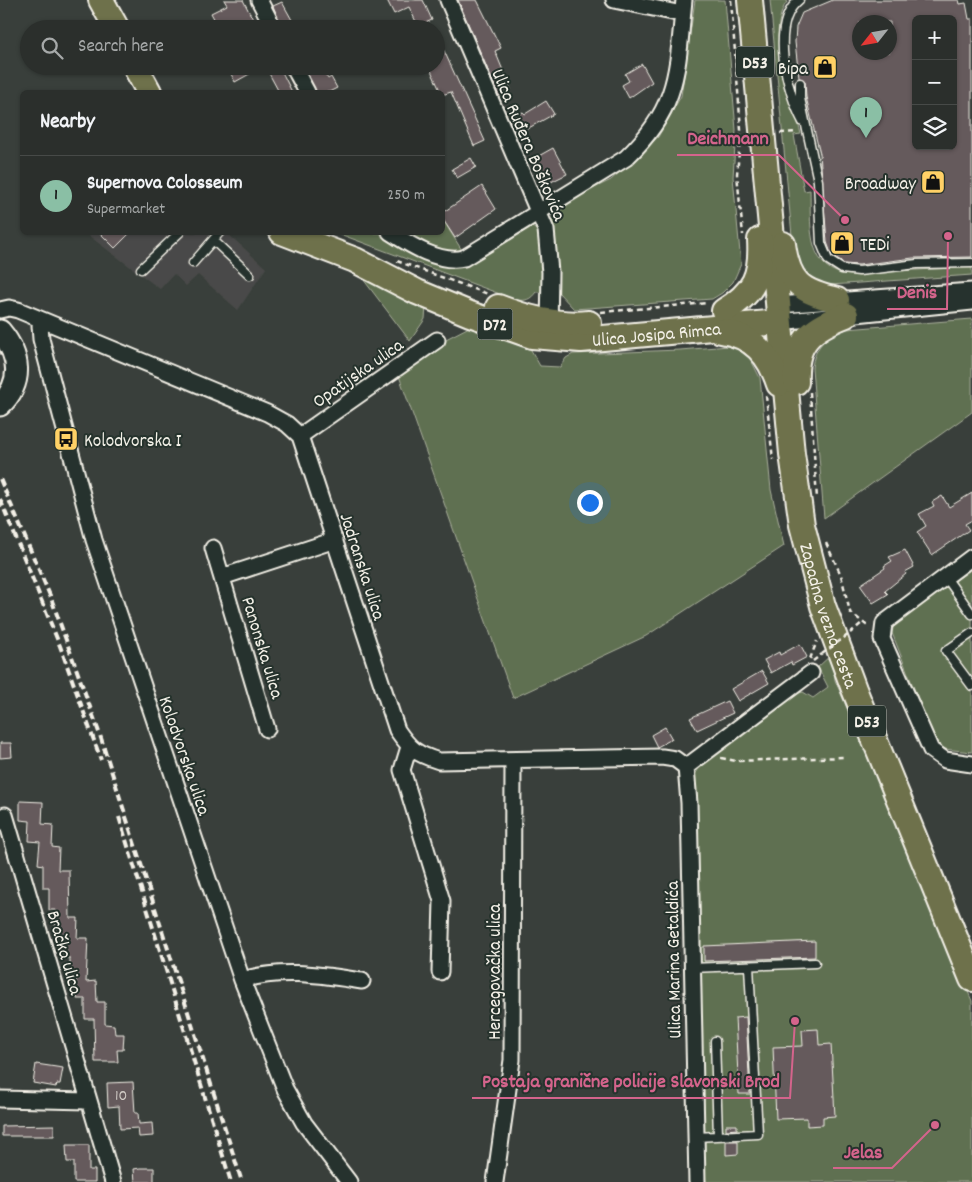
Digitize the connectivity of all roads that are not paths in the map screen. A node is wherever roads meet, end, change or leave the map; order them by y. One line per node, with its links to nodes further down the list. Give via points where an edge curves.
1 (259, 0): 7 (street)
2 (448, 0): 15 (street, Ulica Ruđera Boškovića)
3 (614, 0): 6 (street)
4 (750, 0): 14 (main road, D53)
5 (799, 0): 13 (lane, via 792,6 784,25 783,45 794,105)
6 (683, 7): 15 (street, via 675,84 668,104 644,141 619,163)
7 (269, 20)
8 (140, 75): 11 (main road)
9 (298, 75): 12 (street)
10 (800, 83): 13 (lane, via 800,98)
11 (148, 90)
12 (307, 90)
13 (809, 132): 21 (lane, via 818,181 821,243 828,260 842,269 859,270)
14 (768, 207): 26 (main road, via 761,215 757,277 745,296); 27 (main road, via 780,232 786,266 793,278); 29 (main road, D53)
15 (539, 212): 18 (street, via 481,249 454,260 424,251); 32 (street, Ulica Ruđera Boškovića, via 550,250)
16 (177, 235): 22 (lane)
17 (290, 235): 32 (main road, Ulica Josipa Rimca / D72, via 355,260 394,269 516,314)
18 (395, 235)
19 (215, 236): 20 (lane); 23 (lane)
20 (193, 263)
21 (972, 263)
22 (141, 269)
23 (250, 275)
24 (972, 291): 27 (street, Ulica Josipa Rimca)
25 (972, 302): 27 (street, Ulica Josipa Rimca)
26 (719, 306): 29 (main road, Ulica Josipa Rimca / D72); 32 (main road, Ulica Josipa Rimca / D72, via 653,320 582,324)
27 (841, 307): 29 (street, Ulica Josipa Rimca); 38 (main road, via 809,335 799,349 795,366 797,423)
28 (0, 310): 30 (street, via 9,308)
29 (779, 313): 31 (main road, Ulica Josipa Rimca / D72); 36 (main road, Zapadna vezna cesta / D53)
30 (42, 320): 37 (street, via 266,413 287,424); 59 (street, Kolodvorska ulica, via 41,339 94,540)
31 (705, 329): 32 (main road, Ulica Josipa Rimca / D72, via 581,340); 36 (main road, via 738,334 756,344 772,366)
32 (549, 330)
33 (0, 331): 35 (main road, via 13,350 18,372 9,396)
34 (437, 340): 37 (street, Opatijska ulica)
35 (0, 405)
36 (788, 409): 38 (main road, Zapadna vezna cesta / D53)
37 (300, 436): 39 (street, Jadranska ulica)
38 (792, 454): 58 (main road, Zapadna vezna cesta / D53, via 808,553 833,634)
39 (335, 540): 43 (street, Panonska ulica); 49 (street, Jadranska ulica, via 396,730)
40 (213, 548): 43 (street, Panonska ulica)
41 (972, 557): 42 (street)
42 (945, 576): 44 (lane); 51 (street, via 884,623 882,639 931,750 945,760)
43 (222, 577): 48 (street, Panonska ulica)
44 (972, 614)
45 (972, 633): 47 (lane, via 946,651)
46 (811, 673): 52 (street)
47 (972, 686)
48 (267, 729)
49 (409, 747): 50 (street, Jadranska ulica, via 420,755 439,761); 57 (street, via 402,770 442,901)
50 (513, 762): 52 (street, Jadranska ulica, via 675,758); 68 (street, Hercegovačka ulica, via 512,1060)
51 (972, 764)
52 (686, 768): 56 (street, Ulica Marina Getaldića)
53 (5, 814): 63 (street, Bračka ulica)
54 (815, 963): 55 (lane)
55 (750, 966): 56 (lane); 64 (lane, via 758,1134)
56 (692, 968): 65 (street, Ulica Marina Getaldića)
57 (440, 972)
58 (972, 979)
59 (242, 980): 60 (street, via 260,974 287,972); 67 (street, Kolodvorska ulica, via 285,1089 304,1123)
60 (362, 980)
61 (715, 1041): 64 (lane)
62 (0, 1099): 63 (street)
63 (88, 1101): 66 (street, Bračka ulica)
64 (718, 1136): 65 (lane)
65 (696, 1137): 69 (street, Ulica Marina Getaldića)
66 (113, 1182)
67 (349, 1182)
68 (495, 1182)
69 (697, 1182)

